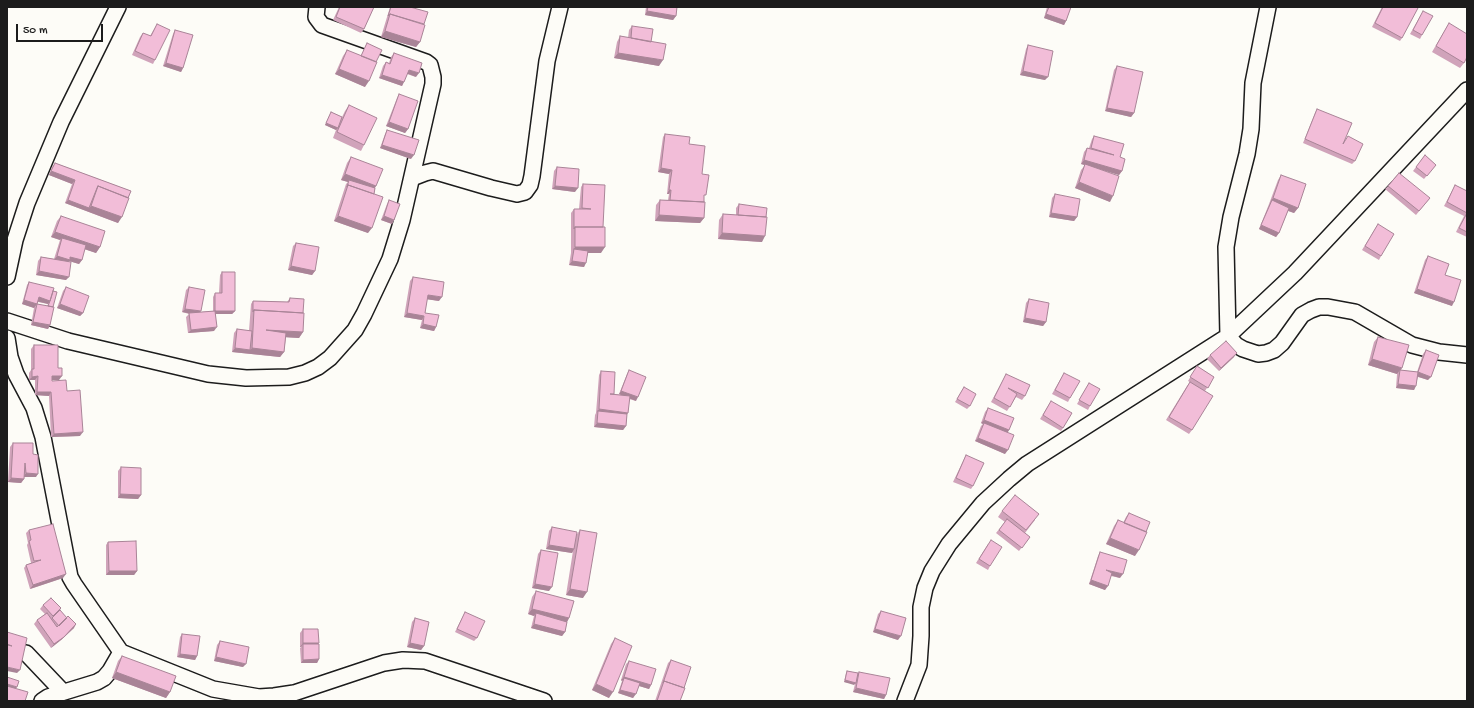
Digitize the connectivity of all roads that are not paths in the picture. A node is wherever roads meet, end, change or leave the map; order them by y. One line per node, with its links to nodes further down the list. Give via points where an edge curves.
1 (118, 7): 7 (street, via 61,122 27,203)
2 (317, 7): 6 (street, via 316,17 322,25 420,59 430,65 433,84)
3 (560, 7): 6 (street, via 547,61 532,176 530,186 525,192 517,194 433,171)
4 (1268, 7): 9 (street, via 1253,83 1249,142 1226,247)
5 (1467, 90): 9 (street, via 1295,273)
6 (412, 178): 8 (street, via 390,259 364,314 335,353 318,367 305,373 289,377 246,378 208,374 68,341)
7 (7, 277)
8 (7, 321)
9 (1228, 336): 11 (street, via 1243,350 1258,354 1266,353 1282,343 1302,315 1311,310 1328,307 1355,312 1412,345 1439,352); 18 (street, via 1027,464 984,503 949,544 927,582 921,607 918,665)
10 (7, 338): 12 (street)
11 (1467, 355)
12 (12, 377): 13 (street, via 34,408 41,429 70,577)
13 (121, 652): 15 (street, via 104,678); 17 (street, via 213,689 259,697 294,693 384,663 403,660 425,661)
14 (26, 653): 15 (street)
15 (63, 692): 16 (street)
16 (42, 701)
17 (544, 701)
18 (905, 701)

